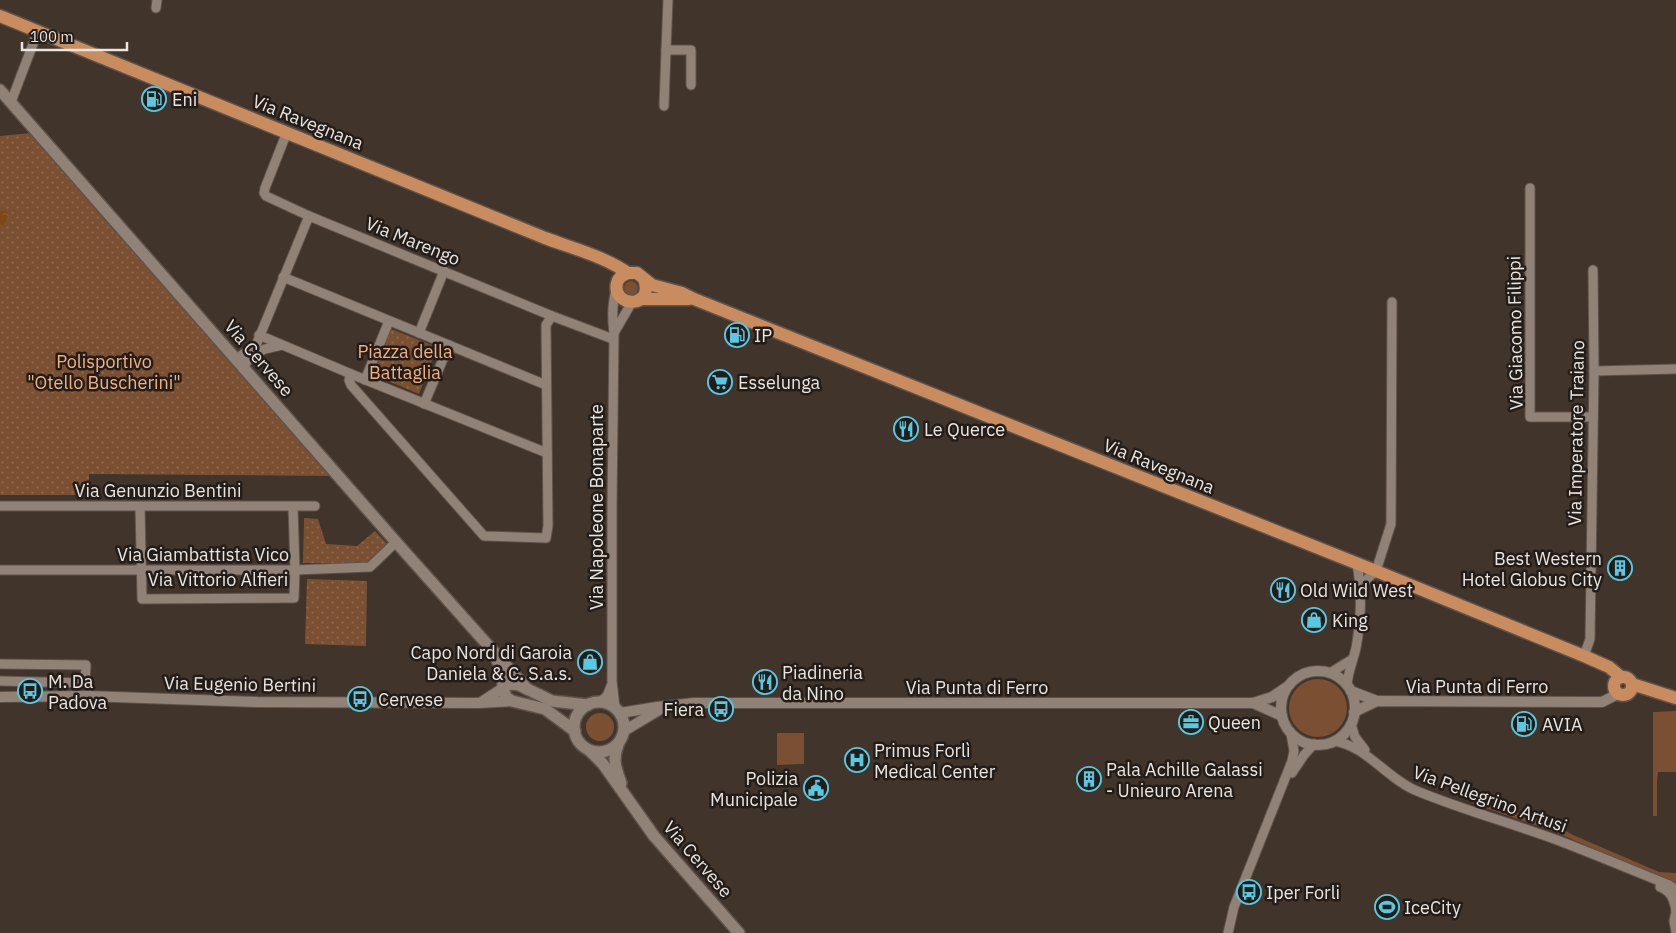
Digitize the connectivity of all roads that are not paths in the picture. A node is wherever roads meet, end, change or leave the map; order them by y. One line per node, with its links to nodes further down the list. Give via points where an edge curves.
1 (668, 0): 4 (street)
2 (0, 16): 3 (main road, Via Ravegnana)
3 (38, 31): 7 (street); 9 (main road, Via Ravegnana)
4 (666, 50): 5 (street, via 691,50); 8 (street)
5 (691, 85)
6 (0, 90): 7 (main road, Via Cervese)
7 (11, 102): 30 (main road, Via Cervese)
8 (664, 106)
9 (287, 132): 11 (street, Via Marengo, via 264,193); 12 (main road, Via Ravegnana)
10 (1530, 188): 37 (street, Via Giacomo Filippi, via 1530,418)
11 (309, 216): 14 (street, Via Marengo); 16 (street)
12 (603, 260): 15 (main road, Via Ravegnana); 18 (main road)
13 (1592, 270): 32 (street, Via Imperatore Traiano)
14 (444, 271): 22 (street, Via Marengo); 24 (street)
15 (628, 273): 17 (main road, via 637,273); 18 (main road, via 621,276)
16 (283, 277): 23 (street); 25 (street)
17 (644, 279): 19 (main road, Via Ravegnana, via 652,285); 20 (main road, via 646,292)
18 (617, 286): 20 (main road, via 622,300); 26 (street, Via Napoleone Bonaparte, via 613,305)
19 (694, 299): 20 (main road, Via Ravegnana); 44 (main road, Via Ravegnana)
20 (636, 301): 26 (street, Via Napoleone Bonaparte)
21 (1392, 302): 48 (street, via 1391,524)
22 (552, 316): 26 (street, Via Marengo); 35 (street, via 546,325)
23 (389, 320): 24 (street); 34 (street)
24 (419, 333): 28 (street)
25 (259, 336): 27 (street); 29 (street)
26 (614, 336): 56 (street, Via Napoleone Bonaparte)
27 (282, 345): 29 (street); 33 (street)
28 (450, 345): 35 (street); 36 (street)
29 (254, 350): 30 (street)
30 (240, 363): 43 (main road, Via Cervese)
31 (1676, 369): 32 (street)
32 (1594, 371): 37 (street, Via Imperatore Traiano)
33 (351, 374): 34 (street); 38 (street, via 351,385 484,536 546,538)
34 (365, 380): 36 (street)
35 (546, 385): 38 (street)
36 (424, 404): 38 (street)
37 (1593, 417): 51 (street, Via Imperatore Traiano, via 1590,639)
38 (547, 453)
39 (0, 506): 41 (street, Via Genunzio Bentini)
40 (315, 506): 42 (street, Via Genunzio Bentini)
41 (140, 507): 42 (street, Via Genunzio Bentini); 46 (street)
42 (293, 507): 47 (street)
43 (396, 542): 47 (street, Via Giambattista Vico, via 370,567); 50 (main road, Via Cervese)
44 (1357, 564): 48 (main road, Via Ravegnana); 49 (street)
45 (0, 570): 46 (street, Via Giambattista Vico)
46 (141, 570): 47 (street, Via Giambattista Vico); 47 (street, Via Vittorio Alfieri, via 142,599 294,598)
47 (296, 570)
48 (1376, 571): 49 (street); 51 (main road, Via Ravegnana)
49 (1361, 588): 52 (street, via 1357,641)
50 (492, 650): 60 (main road, Via Cervese, via 502,670); 62 (main road, Via Cervese)
51 (1584, 656): 58 (main road, Via Ravegnana, via 1610,667)
52 (1351, 660): 54 (street); 61 (street)
53 (0, 664): 57 (street, via 86,665)
54 (1330, 673): 59 (street, via 1307,672); 61 (street)
55 (0, 681): 57 (street)
56 (612, 681): 68 (street, Via Napoleone Bonaparte, via 608,696); 73 (street, Via Napoleone Bonaparte)
57 (85, 683): 63 (street)
58 (1618, 685): 65 (main road, via 1624,696 1632,687); 67 (street, Via Punta di Ferro, via 1602,702)
59 (1287, 687): 69 (street, via 1280,693); 75 (street, via 1282,698)
60 (502, 688): 62 (main road, Via Cervese, via 512,684); 66 (main road); 70 (street)
61 (1349, 688): 67 (street); 74 (street)
62 (527, 689): 71 (main road, Via Cervese, via 552,701)
63 (87, 696): 64 (street, Via Eugenio Bertini); 70 (street, Via Eugenio Bertini, via 257,702)
64 (0, 697)
65 (1673, 697)
66 (512, 701): 70 (street, Via Eugenio Bertini); 77 (main road, Via Cervese, via 545,710)
67 (1377, 701): 74 (street, Via Punta di Ferro)
68 (600, 702): 71 (main road, Via Cervese); 73 (main road)
69 (1253, 702): 72 (street, Via Punta di Ferro, via 706,703); 75 (street, Via Punta di Ferro)
70 (479, 703)
71 (588, 705): 77 (main road, via 576,717)
72 (669, 706): 73 (street, Via Punta di Ferro); 78 (street, Via Punta di Ferro)
73 (617, 710): 78 (main road, via 624,722)
74 (1354, 712): 76 (street)
75 (1282, 716): 79 (street)
76 (1351, 724): 80 (street); 84 (street, via 1359,743)
77 (574, 731): 83 (main road, Via Cervese, via 579,742)
78 (624, 732): 82 (main road, Via Cervese)
79 (1292, 734): 81 (street); 85 (street, via 1294,751)
80 (1334, 741): 81 (street); 84 (street, via 1349,744)
81 (1314, 744): 85 (street, via 1297,764)
82 (618, 745): 83 (main road, via 604,752); 86 (main road, Via Cervese, via 614,763)
83 (589, 750): 86 (main road, Via Cervese, via 603,764)
84 (1382, 769): 87 (street, Via Pellegrino Artusi, via 1418,792)
85 (1281, 792): 92 (street, via 1234,907)
86 (633, 807): 91 (main road, Via Cervese, via 654,836)
87 (1589, 854): 88 (street); 89 (street, via 1666,889 1674,898)
88 (1676, 890)
89 (1676, 911): 90 (street)
90 (1676, 932)
91 (740, 933)
92 (1228, 933)

